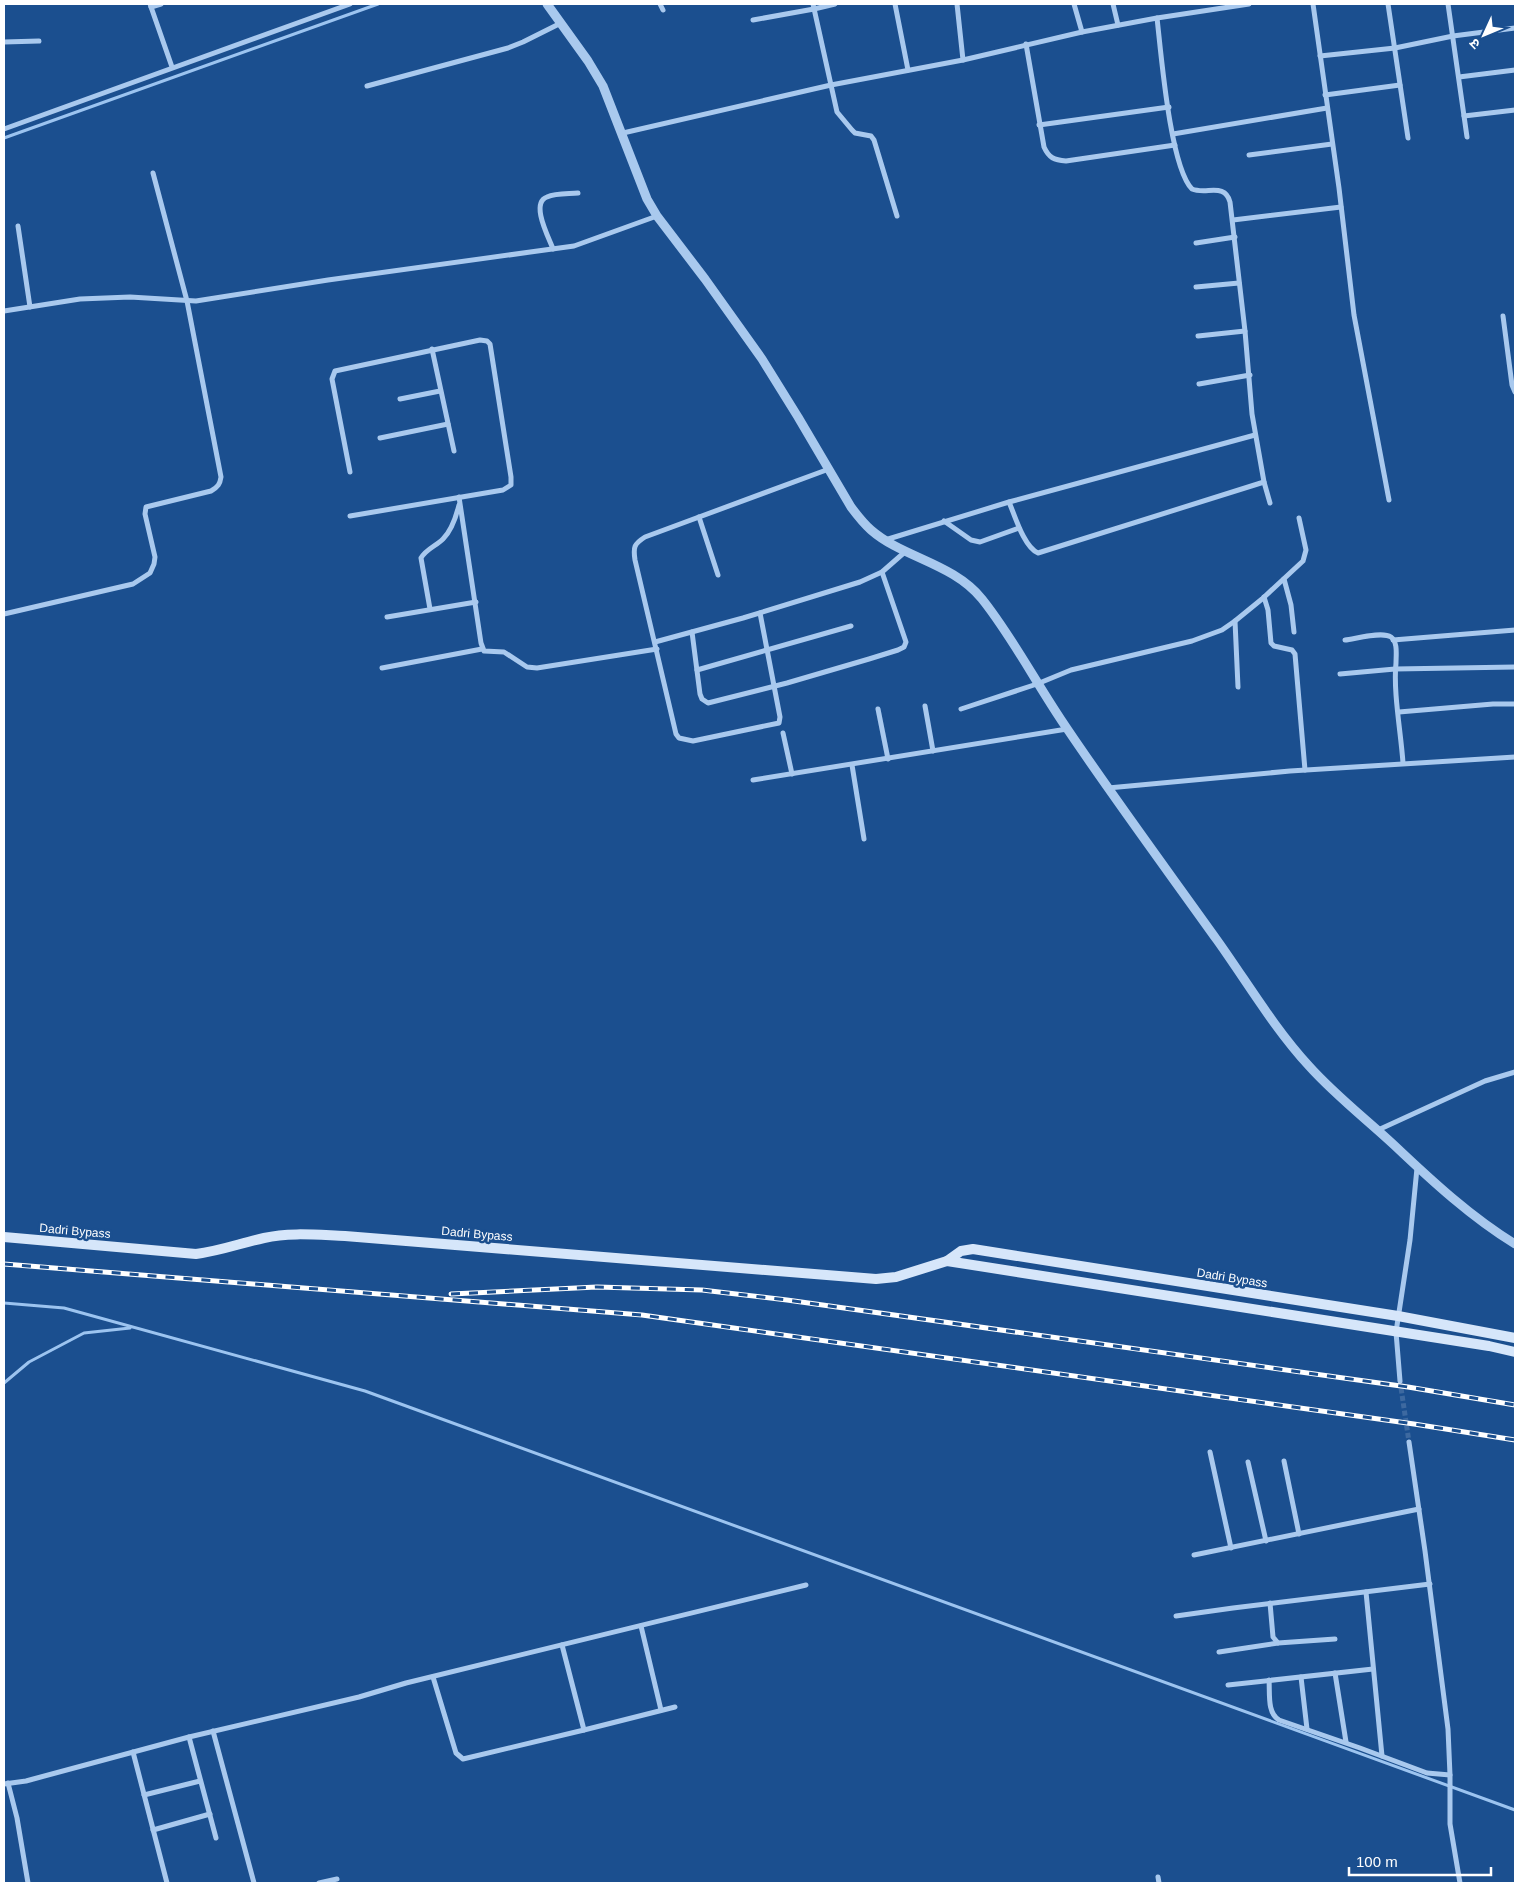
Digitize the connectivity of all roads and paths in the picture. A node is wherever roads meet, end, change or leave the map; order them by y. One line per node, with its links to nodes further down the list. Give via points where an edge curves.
1 (161, 4): 14 (street)
2 (350, 4): 30 (street)
3 (547, 4): 19 (street)
4 (660, 4): 16 (street)
5 (835, 4): 15 (street)
6 (895, 4): 31 (street)
7 (957, 4): 29 (street)
8 (1074, 4): 22 (street)
9 (1113, 4): 20 (street)
10 (1249, 4): 17 (street)
11 (1313, 4): 28 (street)
12 (1388, 4): 27 (street)
13 (1448, 4): 23 (street)
14 (150, 6): 30 (street)
15 (814, 6): 18 (street); 34 (street)
16 (663, 10)
17 (1157, 18): 20 (street); 38 (street)
18 (753, 20)
19 (561, 23): 36 (street, via 508,48); 44 (street, via 603,86)
20 (1118, 25): 22 (street)
21 (1515, 28): 23 (street)
22 (1082, 32): 26 (street)
23 (1453, 36): 27 (street); 33 (street)
24 (39, 41): 25 (street)
25 (4, 42)
26 (1026, 44): 29 (street); 42 (street)
27 (1395, 48): 28 (street); 35 (street)
28 (1320, 56): 37 (street)
29 (963, 60): 31 (street)
30 (172, 67): 43 (street)
31 (908, 70): 34 (street)
32 (1515, 70): 33 (street)
33 (1459, 78): 41 (street)
34 (831, 85): 44 (street); 55 (street, via 837,112 846,125 855,133 874,140)
35 (1400, 85): 37 (street); 47 (street)
36 (367, 86)
37 (1325, 95): 39 (street)
38 (1169, 107): 42 (street); 45 (street)
39 (1326, 108): 45 (street); 48 (street)
40 (1515, 110): 41 (street)
41 (1464, 116): 46 (street)
42 (1039, 125): 49 (street, via 1047,154 1057,160)
43 (4, 129)
44 (623, 133): 54 (street, via 647,199)
45 (1173, 134): 49 (street)
46 (1467, 137)
47 (1408, 138)
48 (1332, 144): 50 (street); 53 (street)
49 (1175, 145): 56 (street, via 1188,185 1197,191 1221,190 1226,193)
50 (1249, 155)
51 (152, 174): 63 (street)
52 (578, 193): 60 (street, via 548,196 539,204)
53 (1341, 206): 56 (street); 83 (street, via 1354,315)
54 (657, 216): 60 (street, via 574,246); 79 (street, via 762,359)
55 (897, 216)
56 (1233, 220): 58 (street)
57 (18, 226): 64 (street)
58 (1235, 237): 59 (street); 61 (street)
59 (1196, 243)
60 (553, 249): 63 (street)
61 (1239, 283): 62 (street); 67 (street)
62 (1196, 287)
63 (187, 301): 64 (street, via 100,298); 100 (street, via 220,483 212,491 146,507 155,557 150,573 139,582)
64 (30, 307): 65 (street)
65 (4, 311)
66 (1503, 316): 73 (street)
67 (1246, 331): 68 (street); 70 (street)
68 (1198, 336)
69 (432, 350): 72 (street); 80 (street, via 339,368 332,374); 82 (street, via 480,340 490,344 512,482 508,488)
70 (1250, 375): 71 (street); 76 (street)
71 (1199, 384)
72 (440, 391): 74 (street); 75 (street)
73 (1515, 392)
74 (400, 399)
75 (448, 424): 77 (street); 78 (street)
76 (1255, 435): 81 (street); 84 (street)
77 (380, 438)
78 (454, 451)
79 (828, 469): 87 (street); 91 (street, via 860,519)
80 (350, 472)
81 (1264, 482): 85 (street); 90 (street, via 1038,553 1030,548)
82 (459, 500): 86 (street); 97 (street); 98 (street, via 454,522 447,534 422,558)
83 (1389, 500)
84 (1009, 502): 89 (street); 90 (street)
85 (1270, 502)
86 (350, 516)
87 (699, 518): 94 (street); 109 (street, via 645,537 634,547)
88 (1299, 518): 95 (street, via 1305,558)
89 (944, 521): 90 (street, via 971,540 980,542); 91 (street)
90 (1019, 528)
91 (885, 540): 92 (street)
92 (907, 551): 93 (street); 118 (street, via 958,578 980,597 1005,630)
93 (882, 572): 99 (street); 119 (street, via 905,636 904,647)
94 (718, 575)
95 (1284, 579): 96 (street); 106 (street)
96 (1264, 597): 102 (street); 133 (street, via 1271,643 1289,648 1295,654)
97 (476, 602): 98 (street); 111 (street)
98 (430, 609): 101 (street)
99 (760, 613): 105 (street); 112 (street)
100 (4, 614)
101 (387, 617)
102 (1235, 621): 118 (street, via 1205,637 1079,667); 120 (street)
103 (851, 626): 112 (street)
104 (1515, 630): 108 (street)
105 (692, 632): 109 (street); 116 (street)
106 (1294, 632)
107 (1345, 640): 108 (street, via 1382,635)
108 (1393, 640): 115 (street)
109 (655, 642): 110 (street)
110 (657, 648): 111 (street, via 537,668 527,667 506,652); 119 (street, via 676,734 682,740 693,741 779,723)
111 (482, 649): 114 (street)
112 (768, 649): 116 (street); 119 (street)
113 (1515, 667): 115 (street)
114 (382, 668)
115 (1395, 669): 117 (street); 125 (street)
116 (696, 670): 119 (street, via 702,699 708,703)
117 (1340, 674)
118 (1037, 684): 124 (street); 126 (street)
119 (775, 686)
120 (1238, 687)
121 (1515, 704): 125 (street)
122 (925, 706): 128 (street)
123 (878, 709): 130 (street)
124 (962, 709)
125 (1398, 712): 131 (street)
126 (1067, 729): 128 (street); 136 (street)
127 (783, 733): 134 (street)
128 (933, 751): 130 (street)
129 (1515, 757): 131 (street)
130 (888, 759): 132 (street)
131 (1404, 763): 133 (street)
132 (852, 765): 134 (street); 137 (street)
133 (1304, 770): 136 (street)
134 (792, 774): 135 (street)
135 (753, 780)
136 (1108, 788): 139 (street, via 1294,1049 1330,1088)
137 (864, 839)
138 (1515, 1072): 139 (street, via 1485,1081)
139 (1378, 1130): 140 (street)
140 (1417, 1167): 142 (street, via 1485,1224); 144 (street)
141 (4, 1237): 143 (main road, Dadri Bypass, via 196,1254 285,1234 345,1236 863,1279 888,1278)
142 (1515, 1244)
143 (947, 1262): 144 (main road, Dadri Bypass, via 962,1251 973,1249); 145 (main road, Dadri Bypass)
144 (1398, 1316): 145 (street); 146 (main road, Dadri Bypass)
145 (1396, 1332): 147 (main road, Dadri Bypass); 148 (street)
146 (1515, 1338)
147 (1515, 1352)
148 (1400, 1381)
149 (1409, 1442): 153 (street)
150 (1210, 1452): 156 (street)
151 (1284, 1461): 154 (street)
152 (1248, 1462): 155 (street)
153 (1420, 1509): 154 (street); 158 (street)
154 (1299, 1534): 155 (street)
155 (1266, 1541): 156 (street)
156 (1231, 1548): 157 (street)
157 (1194, 1555)
158 (1430, 1584): 160 (street); 183 (street, via 1448,1729)
159 (806, 1585): 163 (street)
160 (1366, 1592): 161 (street); 168 (street)
161 (1270, 1603): 162 (street); 165 (street, via 1273,1637)
162 (1176, 1616)
163 (641, 1626): 166 (street); 175 (street)
164 (1335, 1639): 165 (street)
165 (1278, 1643): 167 (street)
166 (562, 1645): 170 (street); 177 (street)
167 (1219, 1652)
168 (1373, 1669): 169 (street); 182 (street)
169 (1336, 1673): 171 (street); 180 (street)
170 (433, 1677): 177 (street, via 456,1753 463,1758); 178 (street)
171 (1301, 1677): 172 (street); 176 (street)
172 (1269, 1680): 173 (street); 176 (street, via 1272,1715)
173 (1228, 1685)
174 (675, 1707): 175 (street)
175 (660, 1710): 177 (street)
176 (1307, 1729): 180 (street)
177 (584, 1730)
178 (213, 1731): 179 (street); 194 (street)
179 (190, 1737): 181 (street); 184 (street)
180 (1346, 1742): 182 (street)
181 (133, 1752): 185 (street); 186 (street)
182 (1382, 1756): 183 (street, via 1431,1774)
183 (1450, 1775): 197 (street, via 1452,1843)
184 (200, 1781): 186 (street); 187 (street)
185 (6, 1784): 192 (street, via 17,1818)
186 (144, 1795): 188 (street)
187 (210, 1814): 188 (street); 189 (street)
188 (153, 1830): 193 (street)
189 (216, 1838)
190 (1158, 1877): 196 (street)
191 (337, 1879): 195 (street)
192 (28, 1883)
193 (167, 1883)
194 (254, 1883)
195 (320, 1883)
196 (1159, 1883)
197 (1460, 1883)

